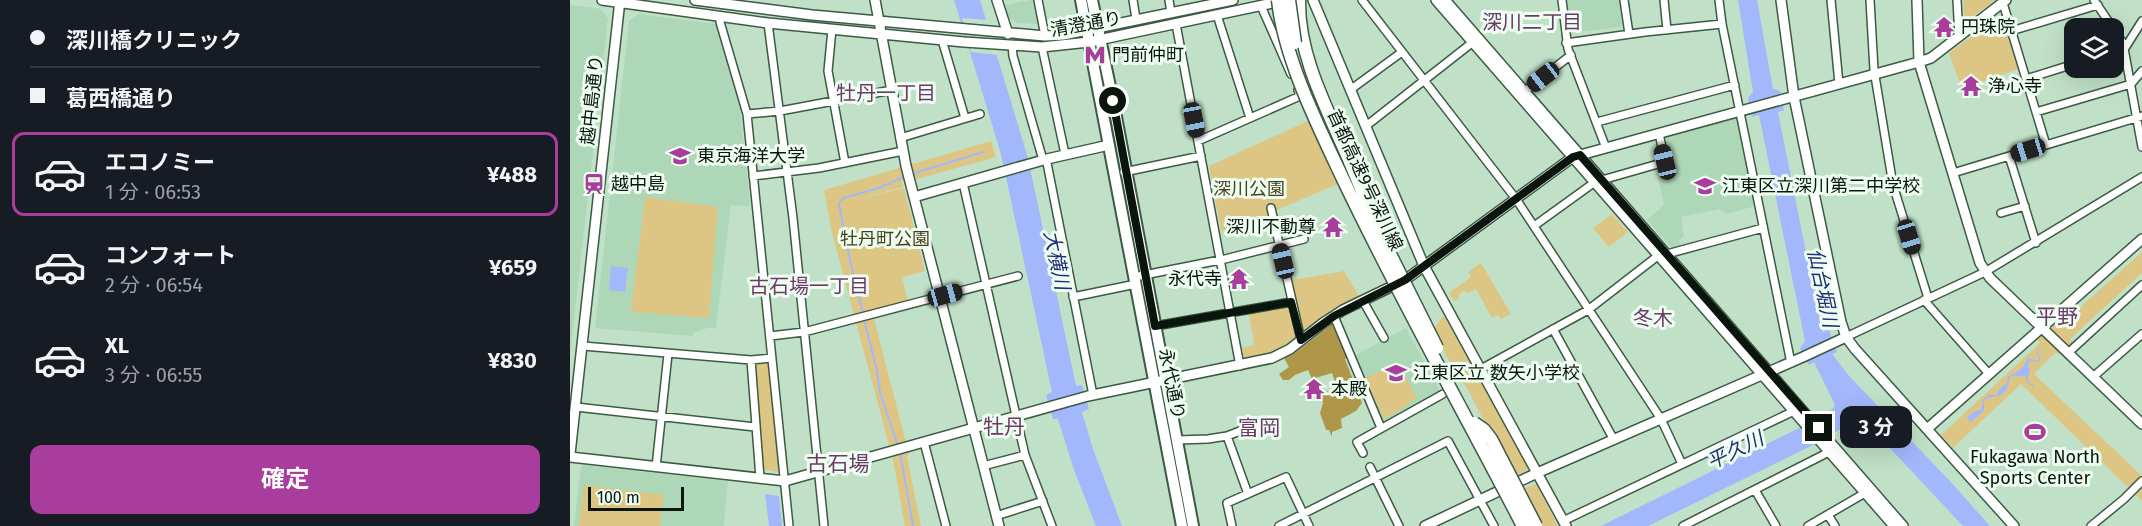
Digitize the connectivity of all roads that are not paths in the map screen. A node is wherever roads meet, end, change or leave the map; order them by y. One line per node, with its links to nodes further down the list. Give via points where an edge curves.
1 (602, 0): 29 (street)
2 (695, 0): 27 (street)
3 (875, 0): 37 (street)
4 (997, 0): 47 (street)
5 (1038, 0): 49 (street)
6 (1081, 0): 42 (main road, 永代通り)
7 (1092, 0): 42 (main road, 永代通り)
8 (1133, 0): 36 (street)
9 (1169, 0): 33 (street)
10 (1235, 0): 32 (street); 33 (street, 清澄通り)
11 (1278, 0): 136 (highway, 首都高速9号深川線, bridge, via 1293,63 1324,139)
12 (1288, 0): 31 (street, 清澄通り); 98 (highway, bridge, via 1301,62 1335,143)
13 (1299, 0): 98 (highway, 首都高速9号深川線, via 1309,62)
14 (1313, 0): 71 (street)
15 (1362, 0): 58 (street)
16 (1436, 0): 53 (street)
17 (1446, 0): 72 (street)
18 (1562, 0): 54 (street)
19 (1624, 0): 48 (street)
20 (1664, 0): 44 (street)
21 (1719, 0): 41 (street)
22 (1781, 0): 73 (street)
23 (1831, 0): 67 (street)
24 (1870, 0): 64 (street)
25 (1917, 0): 60 (street)
26 (1957, 0): 50 (street)
27 (713, 1): 35 (street); 37 (street)
28 (2004, 1): 45 (street); 50 (street)
29 (620, 2): 35 (street); 145 (street, 越中島通り)
30 (2096, 3): 45 (street); 57 (street)
31 (1261, 6): 32 (street, 清澄通り); 82 (street, via 1300,96)
32 (1238, 10): 34 (street, 清澄通り)
33 (1171, 13): 36 (street, 清澄通り)
34 (1217, 15): 40 (street, 清澄通り); 82 (street)
35 (719, 19): 39 (street); 78 (street)
36 (1136, 19): 42 (street, 清澄通り)
37 (879, 20): 46 (street); 47 (street, 清澄通り)
38 (2142, 21): 57 (street)
39 (768, 22): 43 (street); 76 (street)
40 (1176, 24): 52 (street, 清澄通り); 87 (street)
41 (1722, 24): 44 (street); 69 (street)
42 (1092, 28): 49 (street, 清澄通り); 52 (main road, 永代通り)
43 (832, 29): 46 (street); 74 (street, via 828,71)
44 (1667, 30): 48 (street)
45 (2011, 31): 65 (street)
46 (882, 34): 51 (street); 70 (street)
47 (1008, 34): 49 (street, 清澄通り)
48 (1629, 34): 54 (street)
49 (1045, 36)
50 (1959, 37): 60 (street)
51 (942, 40): 55 (street, 清澄通り); 81 (street)
52 (1094, 40): 56 (street, 清澄通り); 88 (main road, 永代通り); 101 (main road, 永代通り)
53 (1473, 42): 66 (street); 95 (street)
54 (1566, 43): 59 (street)
55 (1012, 45): 56 (street, 清澄通り); 97 (street)
56 (1042, 47): 93 (street)
57 (2125, 48): 68 (street)
58 (1402, 52): 66 (street); 71 (street)
59 (1571, 55): 72 (street); 83 (street)
60 (1919, 62): 64 (street); 102 (street)
61 (2064, 67): 65 (street)
62 (1301, 69): 125 (street)
63 (2142, 71): 68 (street)
64 (1875, 75): 67 (street); 129 (street, via 1893,185)
65 (2026, 79): 77 (street)
66 (1424, 80): 84 (street); 108 (street)
67 (1839, 84): 73 (street)
68 (2131, 84): 77 (street); 80 (street)
69 (1735, 85): 75 (street); 83 (street)
70 (892, 90): 74 (street); 86 (street)
71 (1350, 90): 84 (street)
72 (1525, 91): 95 (street)
73 (1794, 97): 75 (street); 142 (street)
74 (834, 101): 76 (street); 99 (street)
75 (1745, 110): 85 (street); 113 (street)
76 (780, 111): 78 (street); 100 (street)
77 (2036, 112): 89 (street)
78 (747, 114): 103 (street)
79 (980, 114): 81 (street)
80 (2139, 117): 89 (street); 90 (street)
81 (965, 118): 86 (street)
82 (1250, 118): 87 (street)
83 (1597, 122): 91 (street)
84 (1366, 126): 120 (street)
85 (1659, 133): 91 (street); 105 (street, via 1665,162)
86 (900, 138): 92 (street)
87 (1198, 141): 94 (street)
88 (1109, 145): 93 (street); 101 (main road, 永代通り)
89 (2046, 145): 96 (street)
90 (2142, 147)
91 (1606, 148): 95 (street)
92 (903, 151): 99 (street); 107 (street)
93 (1065, 154): 97 (street)
94 (1201, 156): 101 (street); 119 (street)
95 (1577, 156): 105 (street); 108 (street)
96 (2009, 156): 102 (street); 109 (street)
97 (1043, 160): 106 (street); 128 (street, via 1047,163)
98 (1350, 162): 166 (highway, 首都高速9号深川線, bridge, via 1381,236)
99 (844, 163): 100 (street)
100 (787, 173): 103 (street); 139 (street)
101 (1120, 173): 123 (main road, 永代通り)
102 (1953, 173): 121 (street)
103 (753, 176): 141 (street)
104 (2142, 177): 116 (street)
105 (1598, 181): 112 (street); 118 (street)
106 (963, 183): 107 (street); 124 (street)
107 (914, 198): 127 (street)
108 (1516, 199): 112 (street); 120 (street)
109 (2025, 206): 111 (street); 116 (street)
110 (1271, 208): 117 (street)
111 (2001, 213)
112 (1534, 226): 132 (street)
113 (1763, 228): 118 (street); 150 (street)
114 (1305, 239): 117 (street)
115 (2142, 239): 138 (street)
116 (2036, 243): 121 (street)
117 (1280, 245): 119 (street); 131 (street)
118 (1663, 254): 132 (street); 153 (street)
119 (1221, 260): 123 (street); 133 (street)
120 (1424, 267): 125 (street); 152 (street)
121 (1985, 272): 129 (street); 138 (street)
122 (1018, 276): 124 (street)
123 (1138, 279): 128 (street); 135 (main road, 永代通り); 156 (main road, 永代通り)
124 (986, 284): 127 (street); 162 (street)
125 (1399, 284): 130 (street)
126 (2142, 285): 146 (street)
127 (939, 297): 139 (street); 169 (street)
128 (1073, 297): 158 (street)
129 (1926, 299): 142 (street); 154 (street)
130 (1363, 301): 134 (street); 143 (street)
131 (1291, 302): 133 (street); 144 (street)
132 (1588, 310): 137 (street); 164 (street)
133 (1231, 312): 135 (street); 151 (street)
134 (1334, 316): 144 (street); 170 (street)
135 (1155, 326): 156 (main road, 永代通り)
136 (1416, 328): 212 (highway, bridge); 213 (highway, 首都高速9号深川線, bridge)
137 (1553, 329): 152 (street); 174 (street)
138 (2045, 331): 146 (street); 154 (street)
139 (804, 332): 141 (street); 184 (street)
140 (2142, 334): 155 (street)
141 (770, 336): 148 (street)
142 (1846, 337): 150 (street); 171 (street)
143 (1383, 338)
144 (1301, 340): 151 (street, via 1272,358)
145 (583, 346): 147 (street); 159 (street, 越中島通り)
146 (2065, 350): 155 (street)
147 (669, 354): 149 (street); 161 (street)
148 (772, 358): 149 (street); 188 (street)
149 (751, 360): 168 (street)
150 (1791, 363): 153 (street)
151 (1240, 366): 156 (street)
152 (1481, 369): 185 (street)
153 (1766, 373): 160 (street); 163 (street); 164 (street)
154 (1989, 374): 171 (street)
155 (2093, 377): 167 (street)
156 (1160, 382): 158 (street); 173 (main road, 永代通り); 204 (main road, 永代通り)
157 (1443, 394): 170 (street)
158 (1090, 396): 162 (street)
159 (576, 407): 161 (street); 179 (street, 越中島通り)
160 (1794, 411): 163 (street); 180 (street)
161 (662, 417): 168 (street); 182 (street)
162 (1016, 417): 169 (street); 178 (street)
163 (1805, 418): 176 (street)
164 (1661, 419): 174 (street); 180 (street)
165 (1266, 421): 172 (street)
166 (1474, 423): 213 (highway, 首都高速9号深川線, bridge); 214 (highway, bridge, via 1491,439)
167 (2142, 424)
168 (756, 427): 186 (street)
169 (974, 428): 175 (street); 181 (street)
170 (1381, 428): 177 (street, via 1357,442)
171 (1928, 429): 221 (street)
172 (1227, 436): 173 (street); 191 (street)
173 (1177, 440): 205 (main road, 永代通り)
174 (1614, 440): 185 (street)
175 (924, 442): 184 (street); 201 (street)
176 (1827, 446): 190 (street); 192 (street); 220 (street)
177 (1363, 453)
178 (1024, 455): 181 (street); 194 (street)
179 (570, 456): 182 (street)
180 (1682, 464): 198 (street)
181 (983, 466): 197 (street)
182 (656, 467): 186 (street)
183 (1370, 467): 187 (street)
184 (819, 471): 188 (street); 200 (street)
185 (1537, 473): 193 (street); 198 (street)
186 (760, 478): 188 (street)
187 (1376, 478): 193 (street, via 1448,441); 195 (street); 209 (street)
188 (785, 481): 199 (street)
189 (2142, 481): 222 (street)
190 (1755, 490): 215 (street); 216 (street)
191 (1248, 494): 195 (street, via 1286,477); 206 (street, via 1227,503)
192 (1865, 494): 196 (street); 219 (street)
193 (1480, 500): 210 (street); 211 (street)
194 (1043, 501): 197 (street); 203 (street)
195 (1304, 515): 207 (street); 208 (street)
196 (1828, 515): 217 (street); 218 (street)
197 (996, 516): 202 (street)
198 (1565, 524)
199 (789, 526)
200 (824, 526)
201 (946, 526)
202 (999, 526)
203 (1052, 526)
204 (1182, 526)
205 (1193, 526)
206 (1232, 526)
207 (1279, 526)
208 (1310, 526)
209 (1399, 526)
210 (1425, 526)
211 (1494, 526)
212 (1516, 526)
213 (1525, 526)
214 (1536, 526)
215 (1683, 526)
216 (1776, 526)
217 (1808, 526)
218 (1834, 526)
219 (1894, 526)
220 (1903, 526)
221 (2014, 526)
222 (2091, 526)

